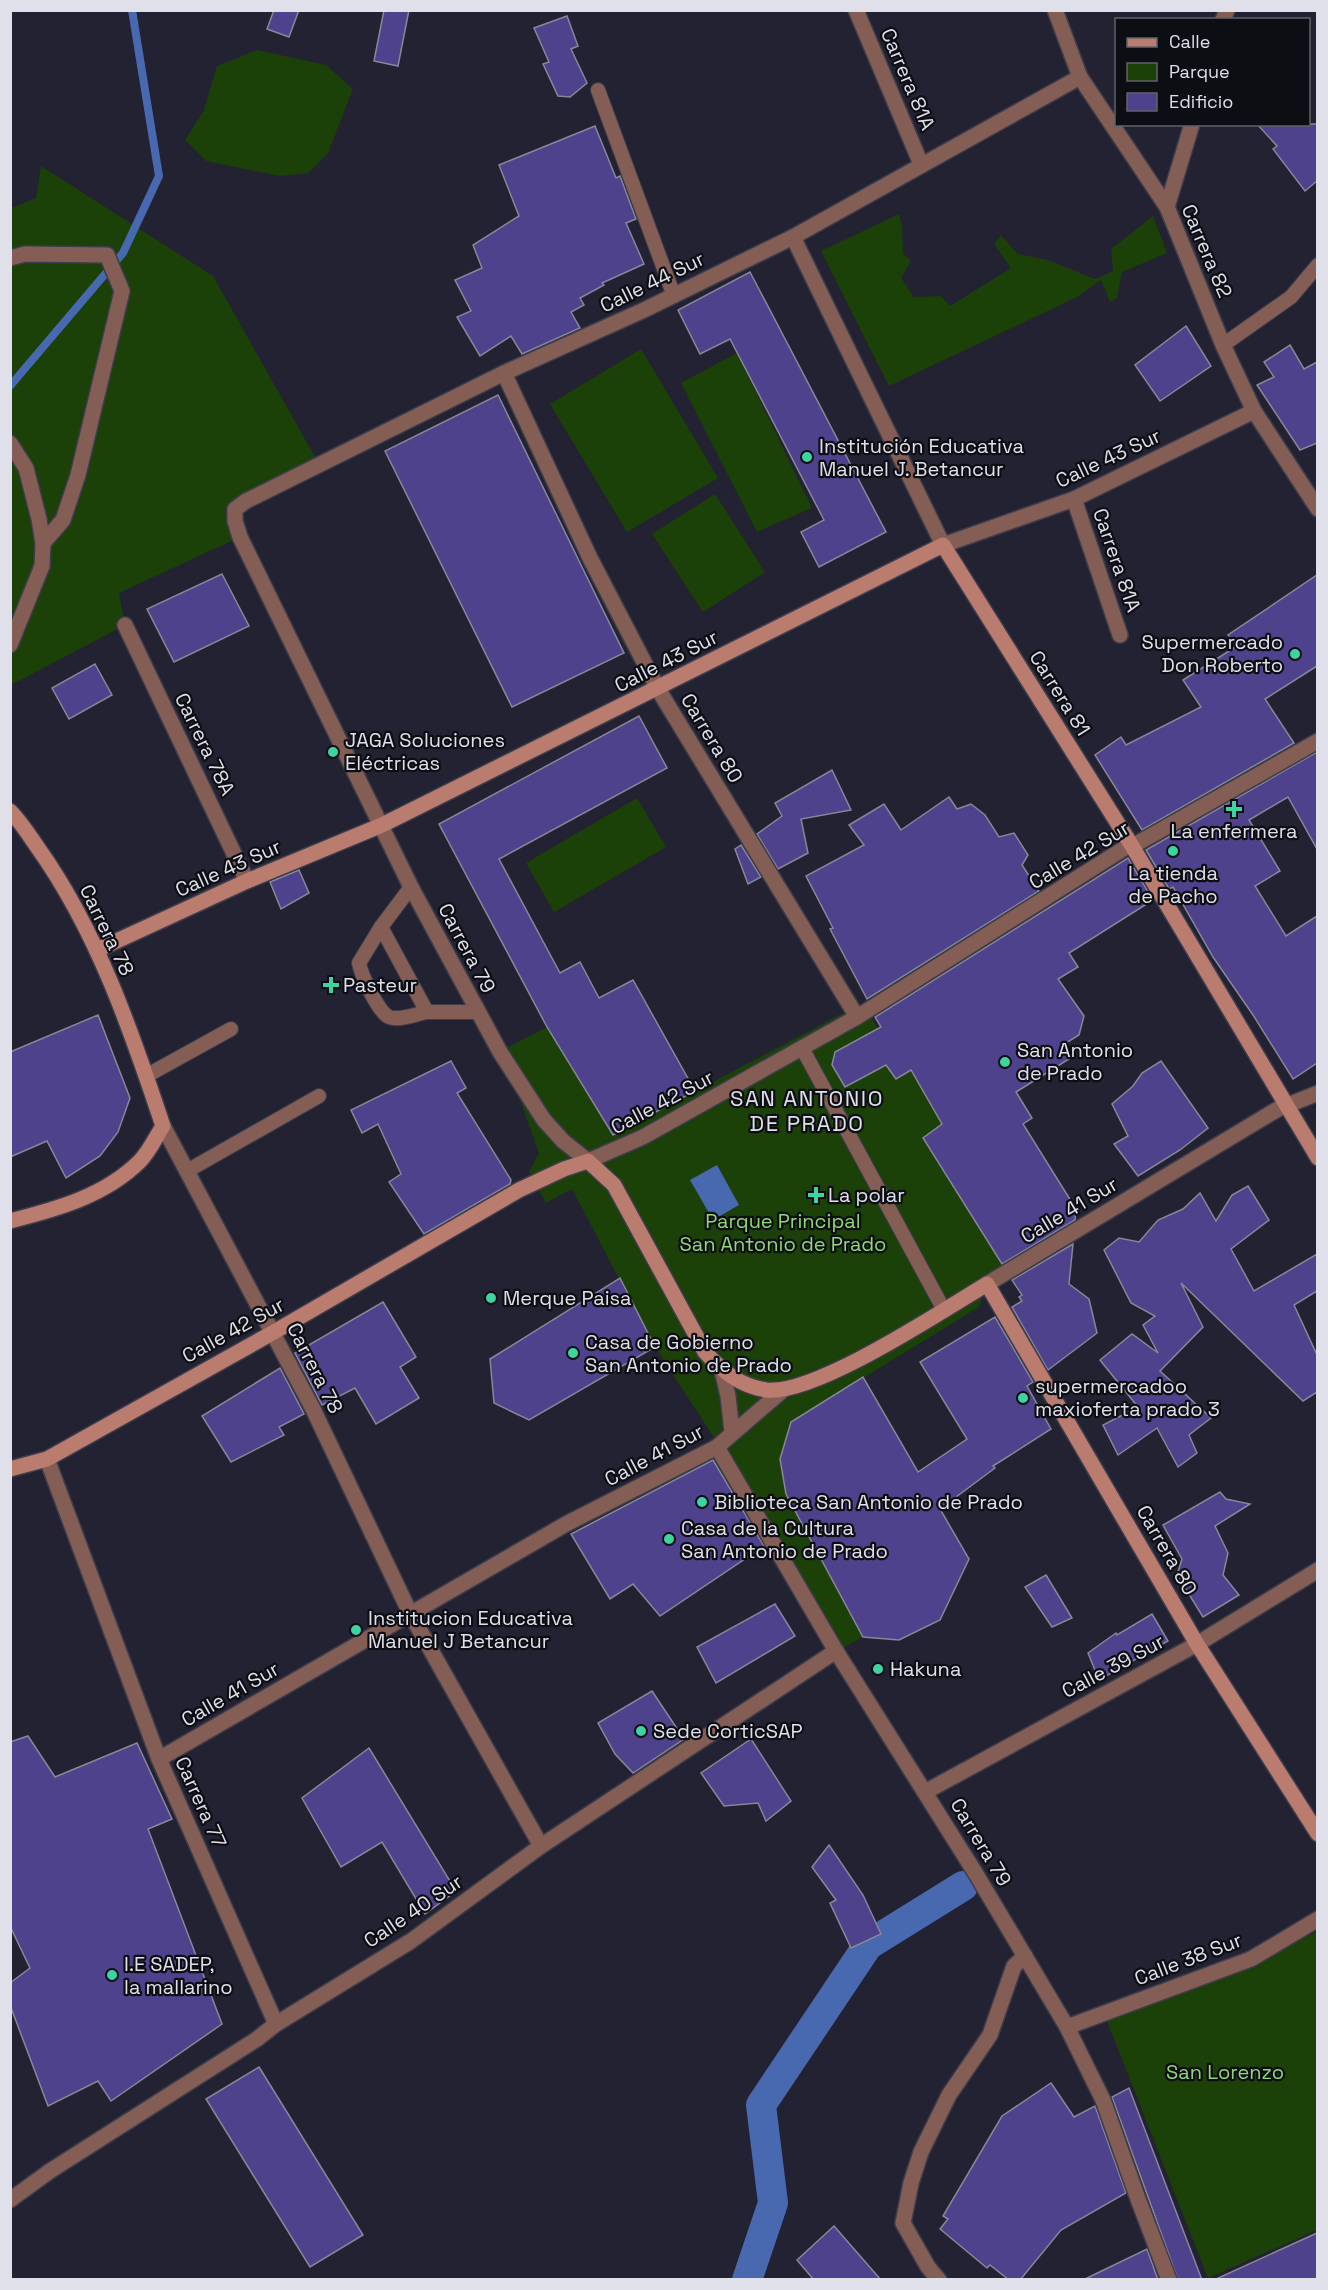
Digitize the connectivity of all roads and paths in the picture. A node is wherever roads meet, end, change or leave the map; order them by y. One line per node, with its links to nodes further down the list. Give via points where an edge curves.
1 (856, 10): 6 (street, Carrera 81A)
2 (1055, 10): 3 (street, Carrera 82)
3 (1080, 78): 6 (street, Calle 44 Sur); 7 (street, Carrera 82)
4 (598, 90): 11 (lane)
5 (1191, 126): 7 (street)
6 (921, 164): 8 (street, Calle 44 Sur)
7 (1167, 207): 12 (street, Carrera 82)
8 (793, 237): 11 (street, Calle 44 Sur); 20 (street, Carrera 81)
9 (10, 258): 19 (street, via 25,254 107,255 122,291 78,476 63,520)
10 (1317, 265): 12 (lane, via 1291,297)
11 (674, 296): 13 (street, Calle 44 Sur)
12 (1223, 345): 14 (street, Carrera 82)
13 (504, 373): 17 (street, Calle 44 Sur); 24 (street, Carrera 80, via 590,558)
14 (1254, 411): 16 (street, Calle 43 Sur); 18 (street, Carrera 82)
15 (10, 443): 19 (street, via 26,468)
16 (1074, 499): 20 (street, Calle 43 Sur); 22 (street, Carrera 81A)
17 (235, 509): 27 (street, Carrera 79, via 240,537)
18 (1317, 509)
19 (43, 543): 23 (street, via 42,567)
20 (943, 545): 24 (main road, Calle 43 Sur); 28 (main road, Carrera 81)
21 (126, 625): 29 (street, Carrera 78A)
22 (1120, 635)
23 (10, 645)
24 (658, 689): 27 (main road, Calle 43 Sur); 35 (street, Carrera 80)
25 (1317, 741): 28 (street, Calle 42 Sur)
26 (10, 811): 32 (main road, Carrera 78, via 56,873)
27 (382, 825): 29 (main road, Calle 43 Sur); 30 (street, Carrera 79)
28 (1132, 846): 35 (street, Calle 42 Sur); 41 (main road, Carrera 81)
29 (247, 881): 32 (main road, Calle 43 Sur)
30 (411, 887): 31 (lane); 34 (street, Carrera 79)
31 (381, 927): 33 (lane); 33 (lane, via 359,963 381,1010 397,1018)
32 (97, 950): 38 (main road, Carrera 78)
33 (427, 1012): 34 (lane)
34 (478, 1012): 44 (street, Carrera 79, via 544,1120)
35 (857, 1017): 37 (street, Calle 42 Sur)
36 (231, 1029): 38 (lane)
37 (802, 1048): 44 (street, Calle 42 Sur, via 643,1137); 48 (lane)
38 (146, 1076): 42 (main road, Carrera 78)
39 (1317, 1093): 41 (street, Calle 41 Sur)
40 (319, 1096): 45 (lane)
41 (1287, 1105): 43 (main road, Carrera 81); 47 (street, Calle 41 Sur)
42 (163, 1126): 45 (street, Carrera 78); 46 (main road, via 141,1160 105,1190)
43 (1317, 1158)
44 (588, 1161): 49 (main road, Calle 42 Sur, via 519,1190); 50 (main road, Carrera 79, via 614,1185 705,1352)
45 (187, 1171): 49 (street, Carrera 78)
46 (10, 1221)
47 (987, 1284): 48 (main road, Calle 41 Sur); 58 (main road, Carrera 80)
48 (944, 1310): 51 (main road, Calle 41 Sur, via 822,1377)
49 (274, 1332): 54 (main road, Calle 42 Sur); 57 (street, Carrera 78)
50 (722, 1370): 51 (main road, Carrera 79, via 742,1383 765,1390); 52 (street, Carrera 79)
51 (783, 1390): 52 (street, Calle 41 Sur)
52 (732, 1432): 53 (street, Calle 41 Sur)
53 (717, 1447): 57 (street, Calle 41 Sur, via 566,1524); 59 (street, Carrera 79)
54 (47, 1459): 55 (main road, Calle 42 Sur); 60 (street, Carrera 77)
55 (10, 1470)
56 (1317, 1570): 58 (street, Calle 39 Sur)
57 (410, 1613): 60 (street, Calle 41 Sur); 63 (street, Carrera 78)
58 (1197, 1644): 61 (street, Calle 39 Sur); 62 (main road, Carrera 80)
59 (836, 1652): 61 (street, Carrera 79); 63 (street, Calle 40 Sur)
60 (159, 1759): 66 (street, Carrera 77)
61 (925, 1792): 65 (street, Carrera 79)
62 (1317, 1834)
63 (541, 1846): 66 (street, Calle 40 Sur, via 411,1941)
64 (1317, 1919): 67 (street, Calle 38 Sur, via 1251,1959)
65 (1025, 1956): 67 (street, Carrera 79); 69 (street, via 1014,1966 990,2035 949,2095 921,2152 911,2183 903,2223)
66 (276, 2024): 68 (street, Calle 40 Sur)
67 (1067, 2027): 70 (street, Carrera 79, via 1103,2100)
68 (10, 2200)
69 (939, 2280)
70 (1169, 2280)

